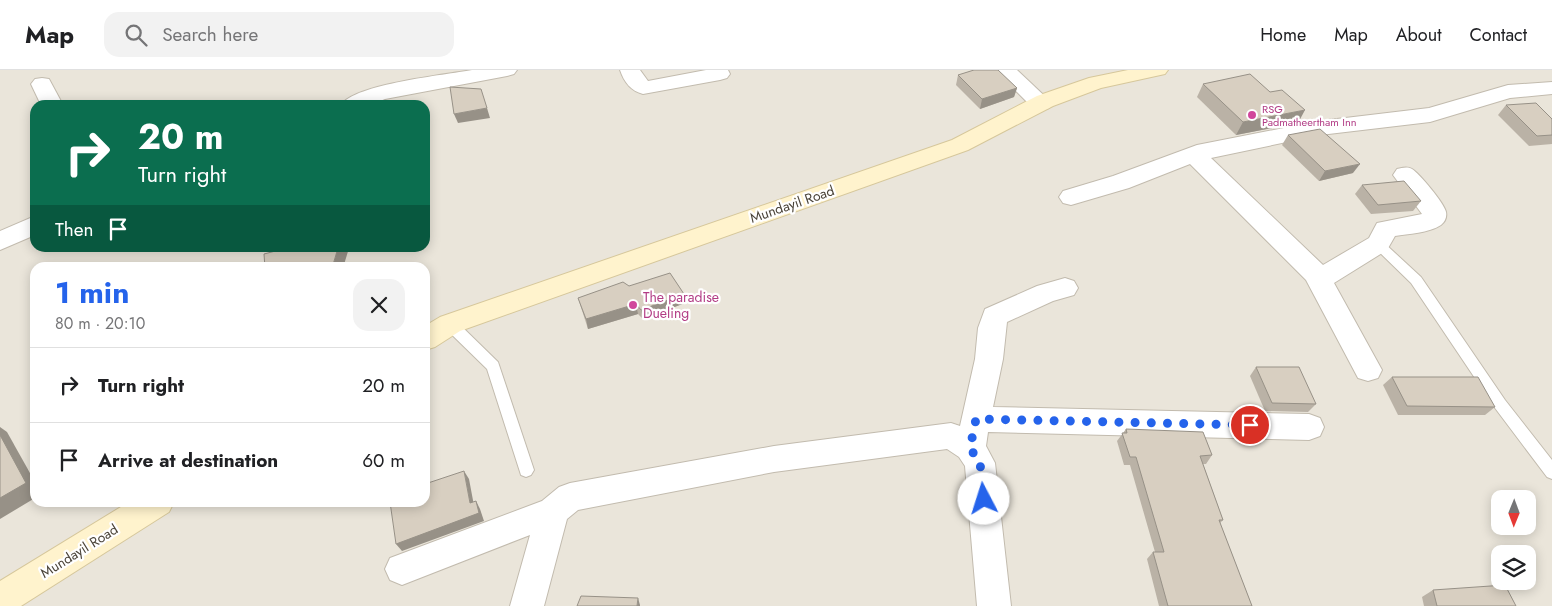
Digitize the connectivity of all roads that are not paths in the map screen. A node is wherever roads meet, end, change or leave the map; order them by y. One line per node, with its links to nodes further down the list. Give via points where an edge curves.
1 (507, 70): 9 (street, via 379,93)
2 (630, 70): 3 (street, via 633,78 644,88 720,74)
3 (716, 70)
4 (1005, 70): 10 (street)
5 (1158, 70): 10 (main road, Mundayil Road, via 1096,83)
6 (42, 84): 8 (street)
7 (1552, 88): 11 (street, via 1508,92 1430,115 1320,128)
8 (50, 100)
9 (363, 100)
10 (1041, 103): 19 (main road, Mundayil Road, via 960,145)
11 (1197, 154): 13 (street); 17 (street)
12 (1405, 175): 16 (street, via 1432,206 1434,218 1390,227 1383,232)
13 (1071, 197)
14 (30, 227): 15 (street)
15 (0, 241)
16 (1378, 244): 17 (street, via 1327,276); 25 (lane, via 1416,280 1500,404)
17 (1316, 274): 21 (street)
18 (1065, 288): 23 (street, via 995,316)
19 (450, 324): 20 (main road, Mundayil Road); 24 (lane, via 493,366)
20 (430, 336)
21 (1368, 370)
22 (1309, 427): 23 (street)
23 (973, 433): 27 (street, via 774,459 570,497); 31 (street, via 980,463)
24 (526, 470)
25 (1552, 472)
26 (150, 507): 29 (main road, Mundayil Road)
27 (553, 511): 28 (street); 30 (street)
28 (402, 569)
29 (0, 600)
30 (527, 606)
31 (994, 606)

